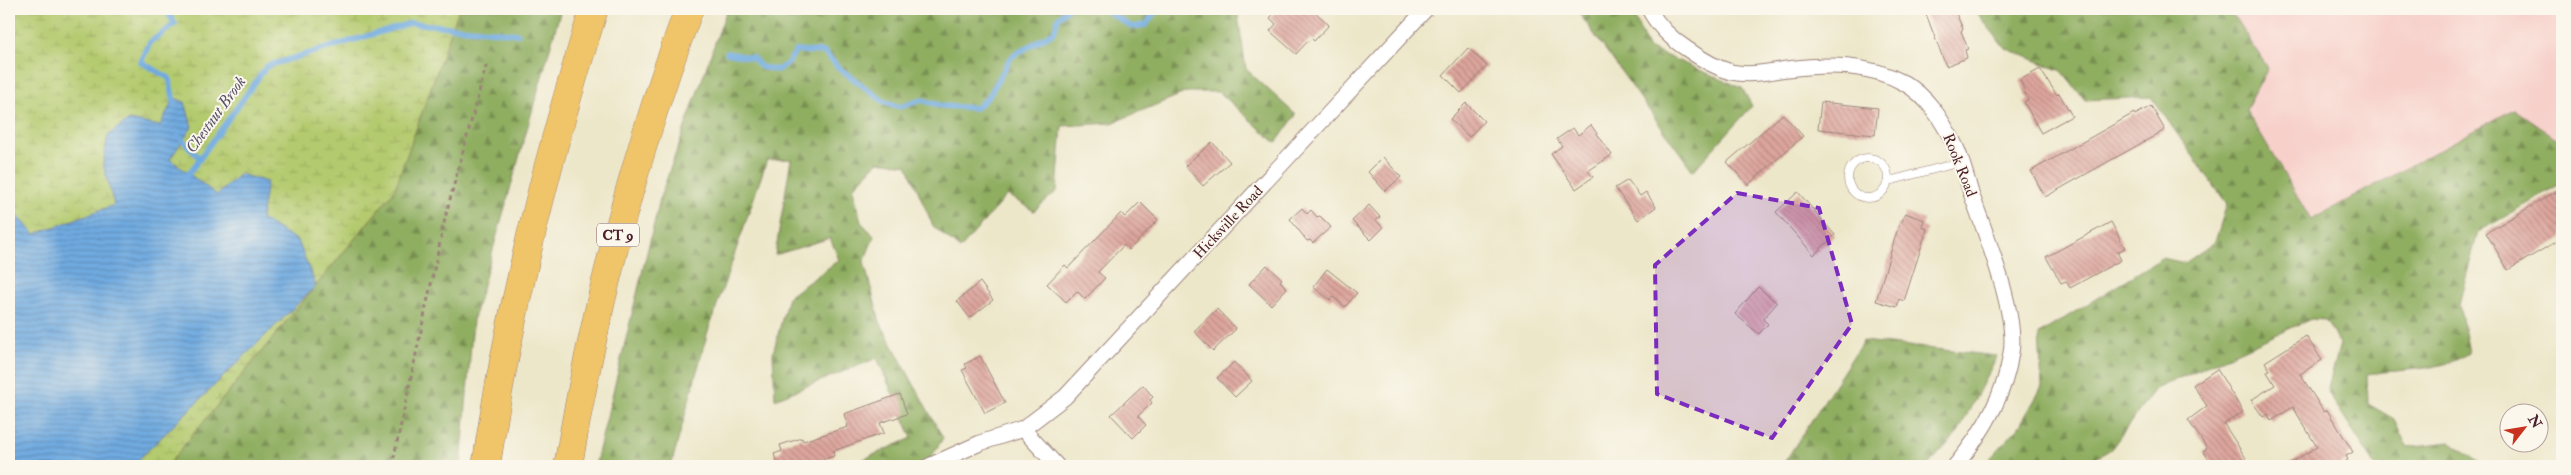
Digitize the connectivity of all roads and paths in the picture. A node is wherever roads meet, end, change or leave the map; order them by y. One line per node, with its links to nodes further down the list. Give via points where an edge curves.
1 (594, 9): 10 (highway, via 563,113 526,261)
2 (689, 9): 11 (highway, CT 9, via 646,138 612,259)
3 (1426, 9): 8 (street, Hicksville Road, via 1065,397)
4 (1649, 9): 6 (street, Rook Road, via 1655,21 1677,43 1706,62 1731,72 1757,73 1828,65 1875,70 1906,83 1932,106)
5 (487, 64): 9 (path, via 446,214)
6 (1961, 162): 7 (lane); 14 (street, Rook Road, via 1999,276 2008,312 2012,351 2004,388 1984,426)
7 (1889, 181): 7 (lane, via 1883,193 1864,198 1852,191 1849,172 1857,161 1876,159 1886,168)
8 (1023, 429): 12 (street, Hicksville Road, via 980,443); 13 (street)
9 (392, 466)
10 (486, 466)
11 (568, 466)
12 (929, 466)
13 (1057, 466)
14 (1955, 466)

